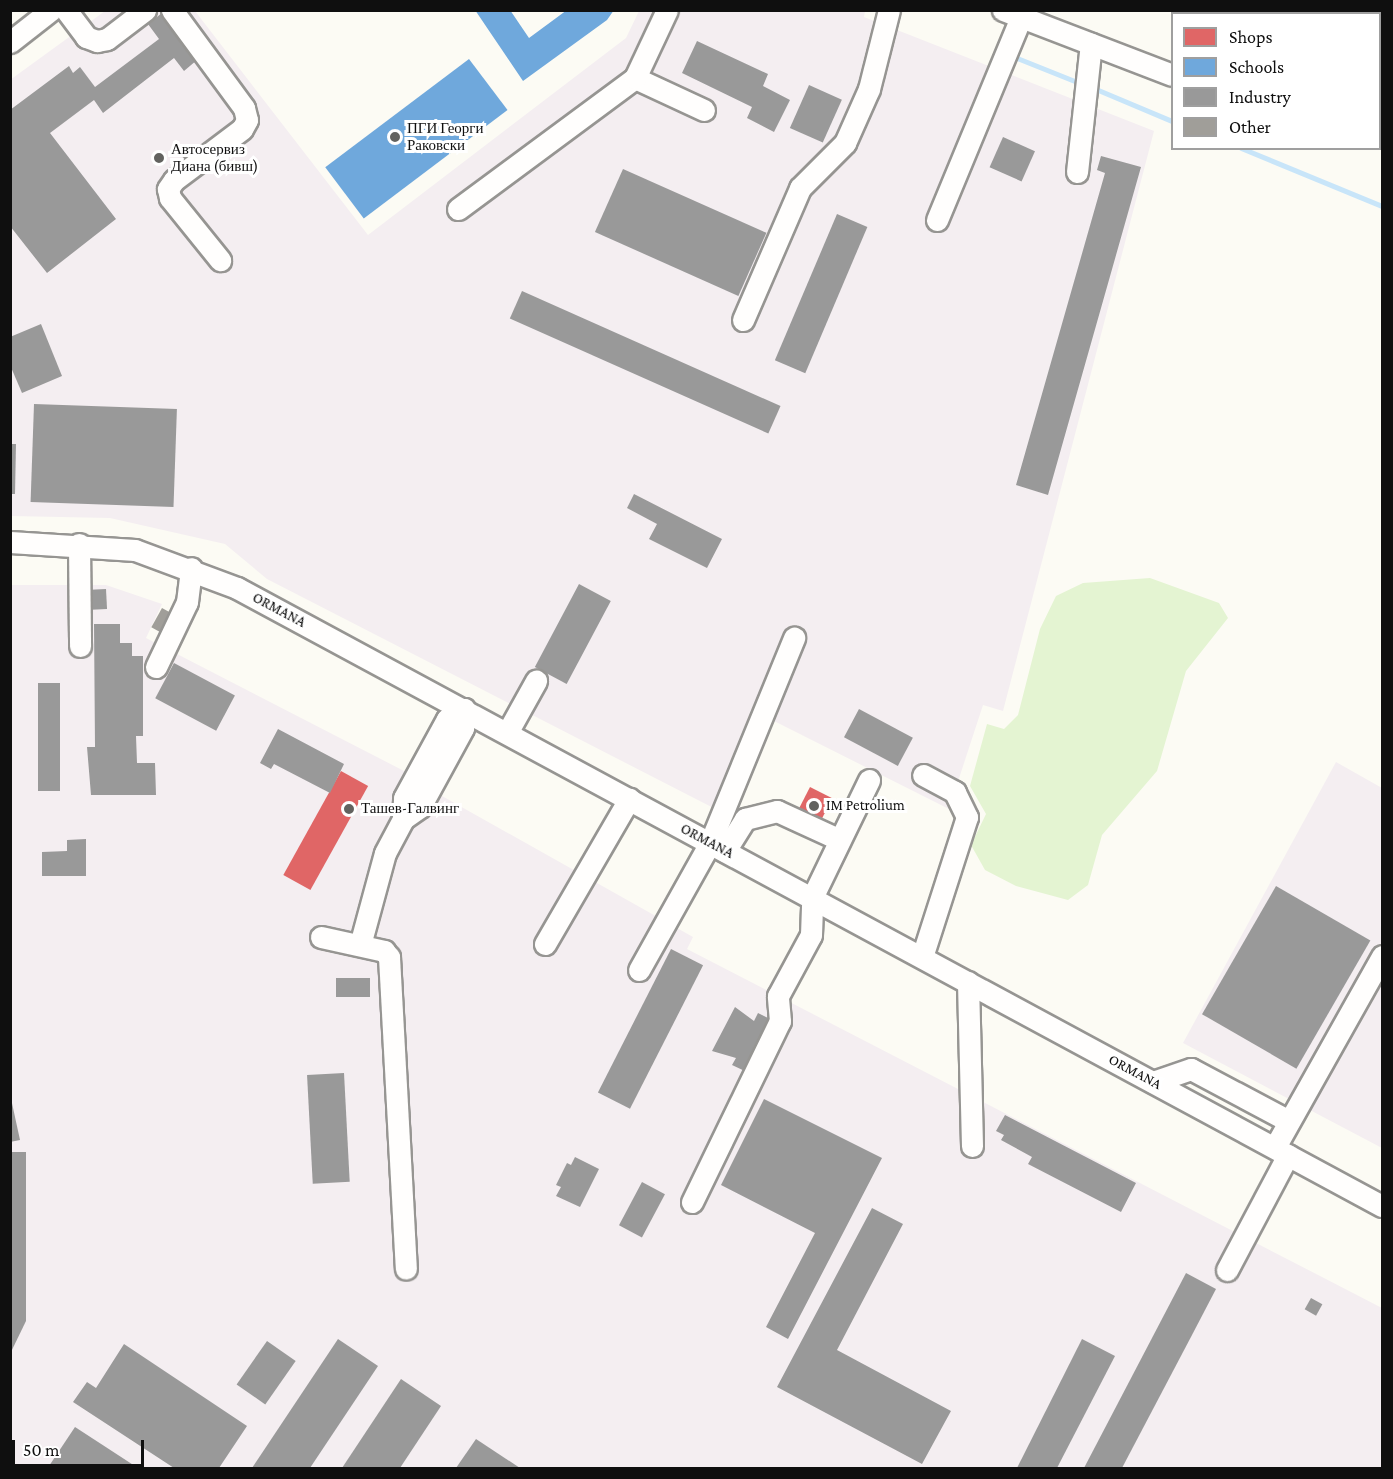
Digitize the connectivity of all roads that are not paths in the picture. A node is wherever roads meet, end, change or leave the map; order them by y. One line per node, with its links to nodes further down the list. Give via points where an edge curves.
1 (51, 10): 8 (street)
2 (66, 10): 3 (street, via 86,37 97,41 107,39)
3 (146, 10)
4 (172, 10): 16 (street, via 244,108 247,120 242,129 174,180 168,189 170,198)
5 (667, 10): 11 (street)
6 (889, 10): 17 (street, via 869,89 845,142 800,188)
7 (1012, 14): 9 (street); 15 (street)
8 (10, 42)
9 (1091, 44): 10 (street); 13 (street)
10 (1171, 74)
11 (635, 78): 12 (street); 14 (street)
12 (704, 110)
13 (1077, 172)
14 (458, 209)
15 (937, 220)
16 (220, 260)
17 (743, 320)
18 (10, 542): 19 (street, ORMANA)
19 (79, 544): 20 (street, ORMANA, via 135,550); 22 (street)
20 (191, 568): 23 (street, via 187,602); 25 (street, ORMANA, via 237,588)
21 (794, 638): 31 (street)
22 (80, 646)
23 (156, 667)
24 (536, 681): 26 (street)
25 (464, 709): 26 (street, ORMANA); 35 (street, via 447,719 404,798 404,819 385,853)
26 (507, 733): 29 (street, ORMANA)
27 (923, 775): 37 (street, via 955,792 968,817)
28 (869, 780): 30 (street)
29 (629, 799): 31 (street, ORMANA); 34 (street)
30 (840, 840): 31 (street, via 777,811 745,819); 32 (street)
31 (718, 847): 32 (street, ORMANA); 38 (street)
32 (812, 898): 37 (street, ORMANA); 44 (street, via 811,935 778,996 780,1021)
33 (321, 937): 35 (street)
34 (545, 944)
35 (360, 945): 46 (street, via 384,951 389,957)
36 (1383, 956): 41 (street)
37 (922, 957): 39 (street, ORMANA)
38 (639, 970)
39 (968, 982): 40 (street, ORMANA); 42 (street)
40 (1153, 1082): 41 (street, via 1191,1070); 43 (street, ORMANA)
41 (1289, 1121): 43 (street)
42 (972, 1146)
43 (1281, 1151): 45 (street, ORMANA); 47 (street)
44 (692, 1202)
45 (1383, 1206)
46 (406, 1269)
47 (1227, 1270)

